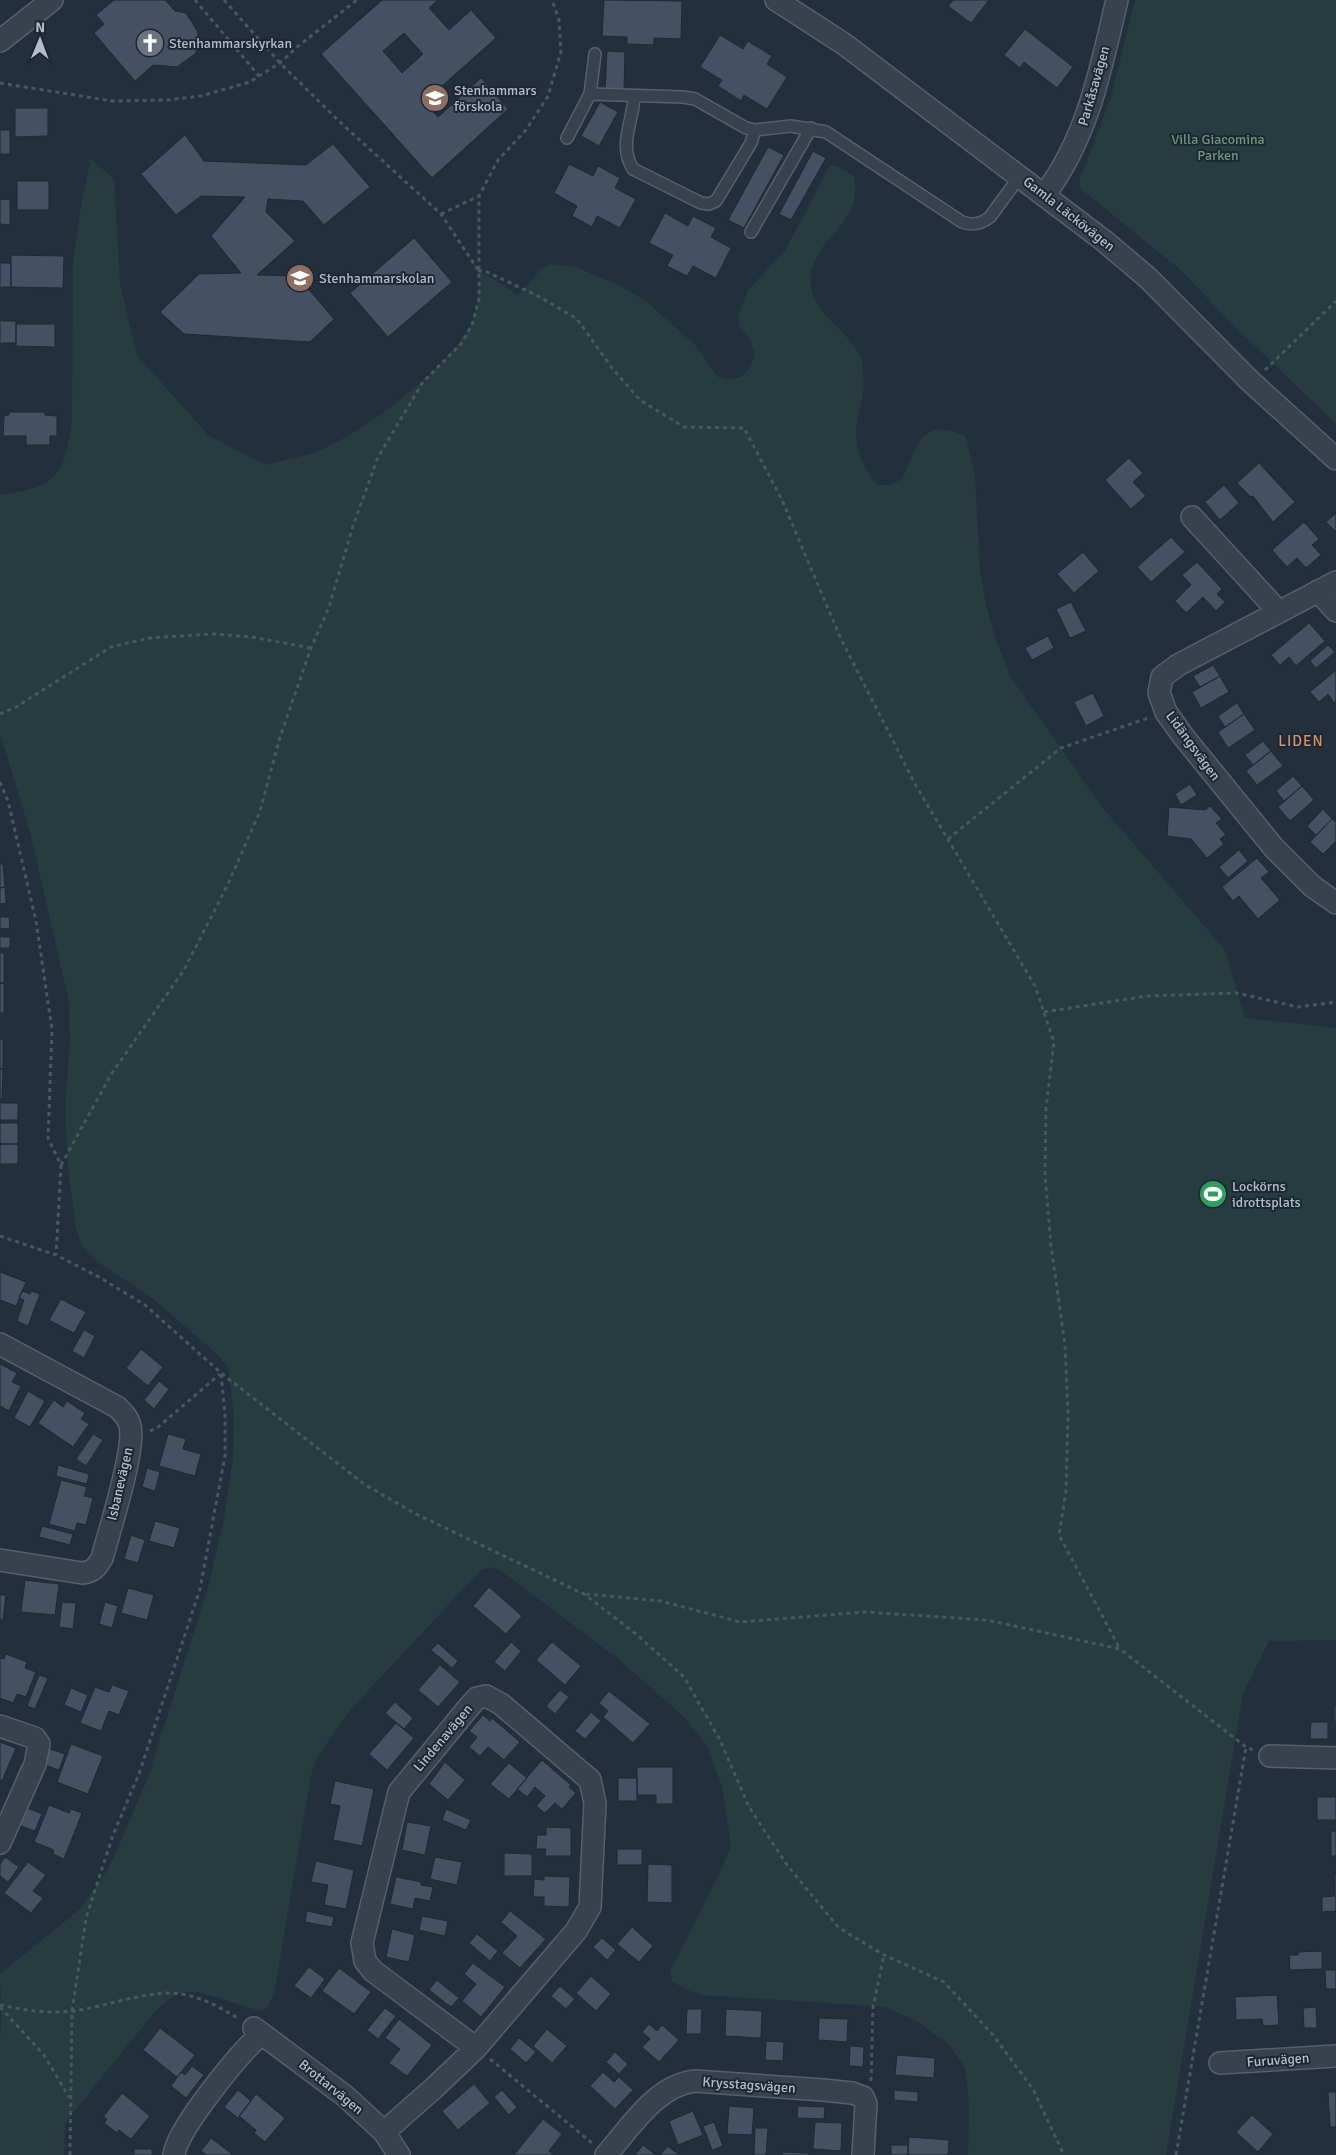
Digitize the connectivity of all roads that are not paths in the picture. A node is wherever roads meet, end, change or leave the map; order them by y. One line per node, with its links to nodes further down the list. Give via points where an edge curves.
1 (52, 0): 4 (street)
2 (776, 0): 11 (street, Gamla Läckövägen, via 844,44)
3 (1117, 0): 12 (street, Parkåsavägen, via 1087,117 1066,163)
4 (0, 41)
5 (596, 54): 6 (lane)
6 (590, 94): 7 (lane); 10 (lane)
7 (634, 96): 9 (lane, via 695,100); 9 (lane, via 625,147 627,160 633,169 701,203 716,201)
8 (811, 128): 9 (lane, via 791,126); 11 (lane, via 826,132 970,225 990,217); 13 (lane)
9 (755, 130)
10 (567, 138)
11 (1020, 176): 12 (street, Gamla Läckövägen)
12 (1045, 194): 14 (street, Gamla Läckövägen, via 1148,278 1250,381)
13 (751, 232)
14 (1336, 459)
15 (1192, 517): 17 (street)
16 (1327, 587): 17 (street, Lidängsvägen); 18 (street, Lidängsvägen)
17 (1278, 611): 19 (street, Lidängsvägen, via 1178,665 1162,677 1159,693 1166,712 1229,795 1274,848 1312,886)
18 (1336, 611)
19 (1336, 903)
20 (0, 1344): 21 (street, Isbanevägen, via 117,1407 126,1415 131,1427 129,1457 98,1566 91,1572 82,1573)
21 (0, 1560)
22 (0, 1726): 25 (street, via 35,1738 39,1744 35,1764)
23 (1270, 1756): 24 (street)
24 (1336, 1758)
25 (0, 1843)
26 (476, 2048): 26 (street, Lindenavägen, via 587,1916 592,1896 594,1853 595,1803 590,1780 509,1710 486,1696 477,1698 398,1792 361,1952 373,1971); 29 (street, Lindenavägen)
27 (1336, 2056): 28 (street, Furuvägen)
28 (1220, 2063)
29 (384, 2132): 30 (street, Brottarvägen, via 345,2096 257,2031 181,2136); 31 (street, Brottarvägen)
30 (174, 2155)
31 (399, 2155)
32 (606, 2155): 33 (street, Krysstagsvägen, via 659,2096 685,2082 823,2090 863,2097 866,2104)
33 (863, 2155)

